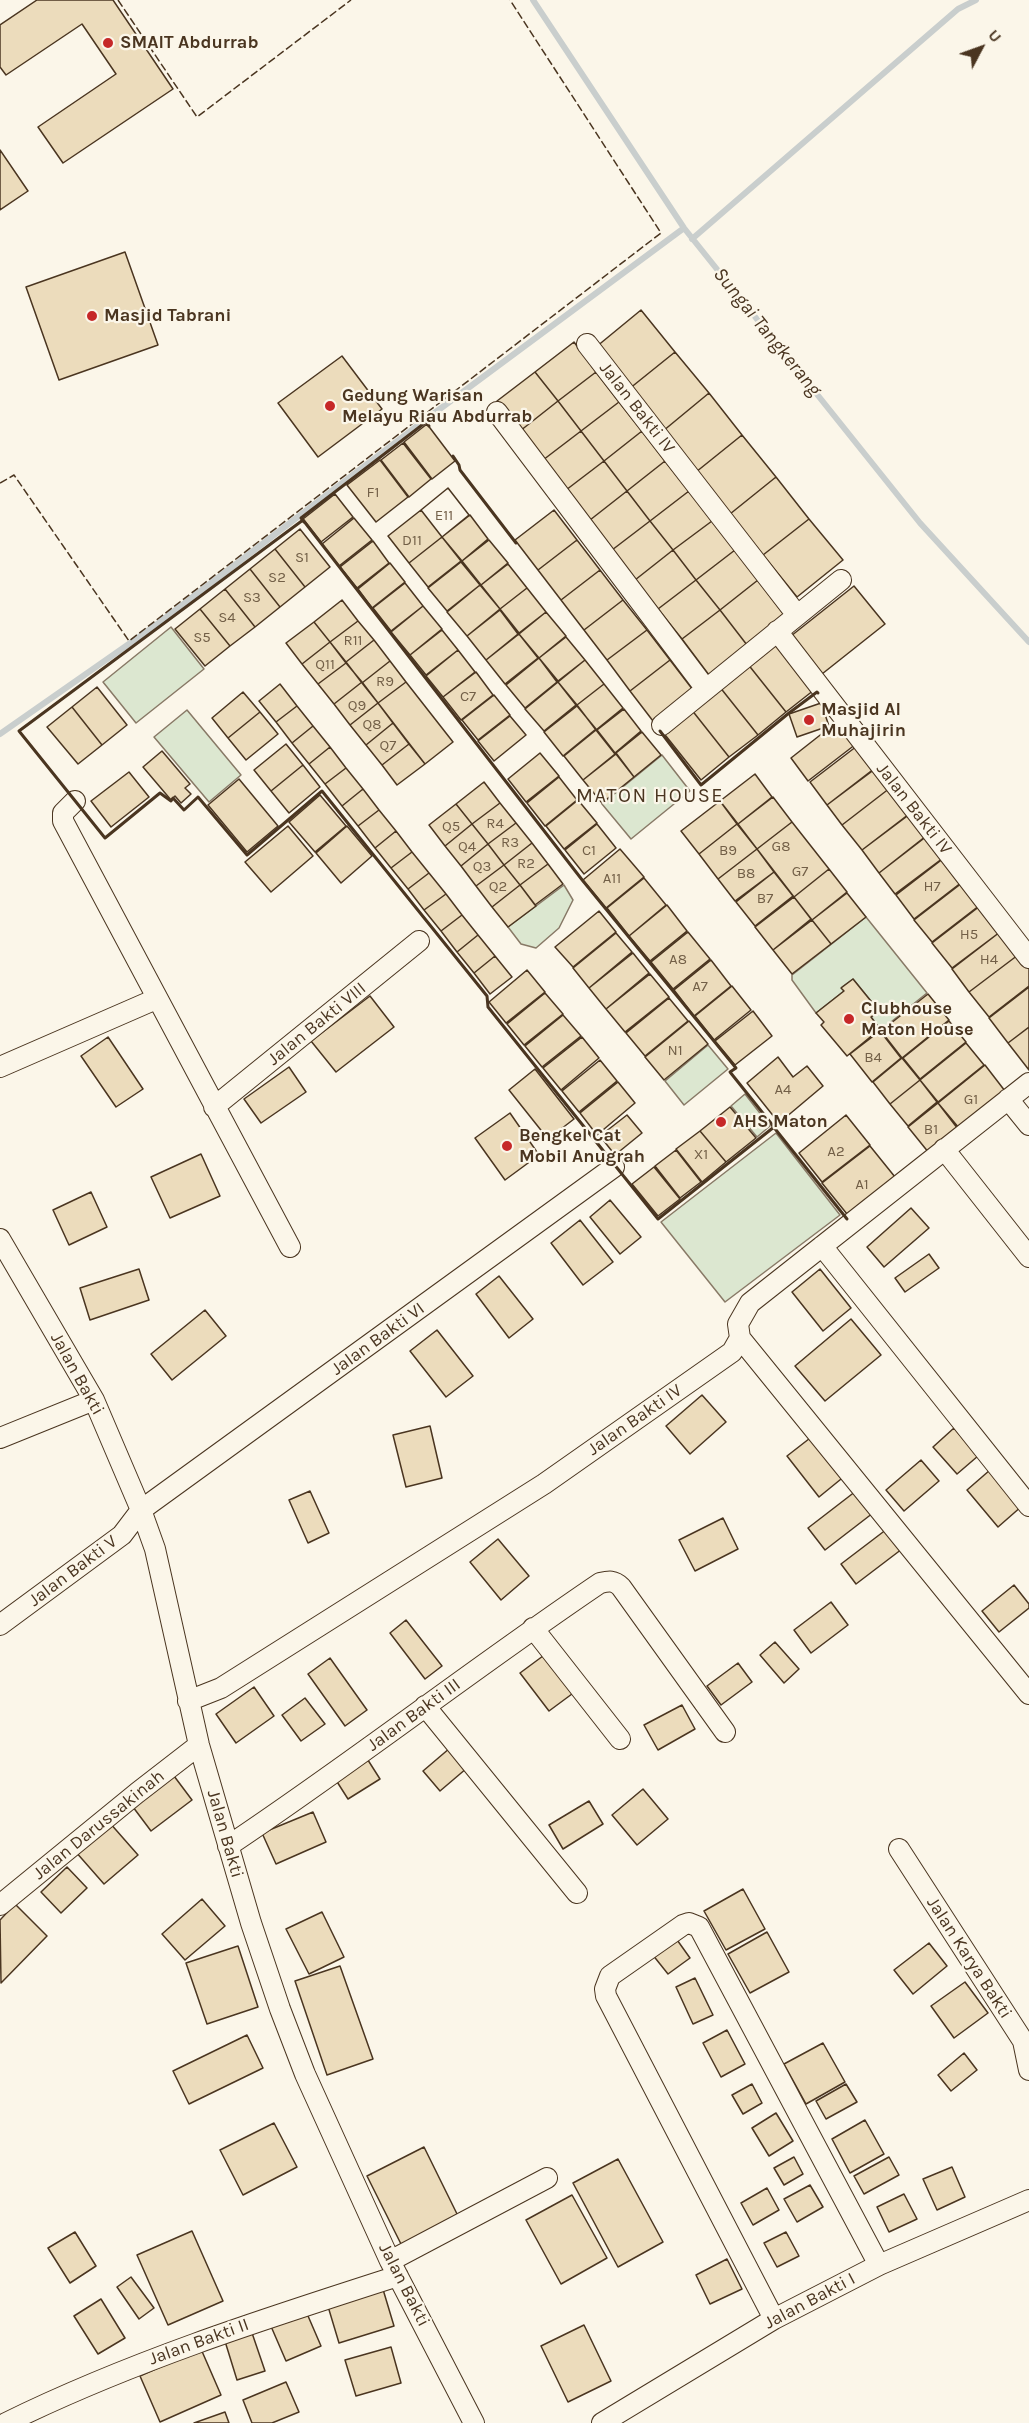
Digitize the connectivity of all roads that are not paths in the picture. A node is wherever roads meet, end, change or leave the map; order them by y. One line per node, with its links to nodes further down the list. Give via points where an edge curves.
1 (587, 344): 4 (street, Jalan Bakti IV)
2 (497, 412): 6 (street)
3 (841, 580): 4 (street)
4 (797, 615): 5 (street)
5 (777, 631): 6 (street); 10 (street, Jalan Bakti IV)
6 (706, 689): 7 (street)
7 (662, 725)
8 (75, 801): 11 (street, via 63,813 63,822)
9 (419, 941): 15 (street, Jalan Bakti VIII)
10 (1029, 958)
11 (156, 999): 12 (street); 15 (street)
12 (0, 1067)
13 (1029, 1083): 14 (street, Jalan Bakti IV)
14 (1008, 1100): 16 (street); 17 (street, Jalan Bakti IV)
15 (214, 1107): 21 (street)
16 (1029, 1125)
17 (945, 1149): 20 (street, Jalan Bakti IV); 22 (street)
18 (614, 1167): 27 (street, Jalan Bakti VI)
19 (0, 1239): 24 (street, Jalan Bakti)
20 (822, 1246): 23 (street, Jalan Bakti IV, via 750,1303 738,1324); 26 (street)
21 (290, 1247)
22 (1029, 1257)
23 (740, 1338): 30 (street); 31 (street, Jalan Bakti IV, via 732,1352 544,1484 221,1688)
24 (94, 1400): 25 (street); 27 (street, Jalan Bakti)
25 (0, 1438)
26 (1029, 1506)
27 (141, 1510): 28 (street, Jalan Bakti V, via 122,1535); 31 (street, Jalan Bakti, via 155,1549)
28 (0, 1625)
29 (533, 1628): 32 (street, Jalan Bakti III); 33 (street, Jalan Bakti III, via 600,1583 612,1581 621,1587); 34 (street)
30 (1029, 1694)
31 (188, 1701): 35 (street, Jalan Bakti)
32 (425, 1706): 36 (street, Jalan Bakti III, via 304,1796); 38 (street)
33 (725, 1732)
34 (620, 1739)
35 (199, 1745): 36 (street, Jalan Bakti); 39 (street, Jalan Darussakinah)
36 (228, 1846): 45 (street, Jalan Bakti, via 279,2009)
37 (899, 1849): 40 (street, Jalan Karya Bakti)
38 (577, 1893)
39 (0, 1905)
40 (1026, 2039): 41 (street, Jalan Karya Bakti)
41 (1029, 2070)
42 (547, 2178): 45 (street, Jalan Bakti II)
43 (1029, 2200): 44 (street, Jalan Bakti I)
44 (879, 2265): 46 (street, Jalan Bakti I); 46 (street, via 699,1927 683,1925 610,1976 606,1996)
45 (394, 2268): 47 (street, Jalan Bakti II, via 129,2367); 48 (street, Jalan Bakti)
46 (774, 2319): 49 (street, Jalan Bakti I)
47 (6, 2423)
48 (474, 2423)
49 (602, 2423)

